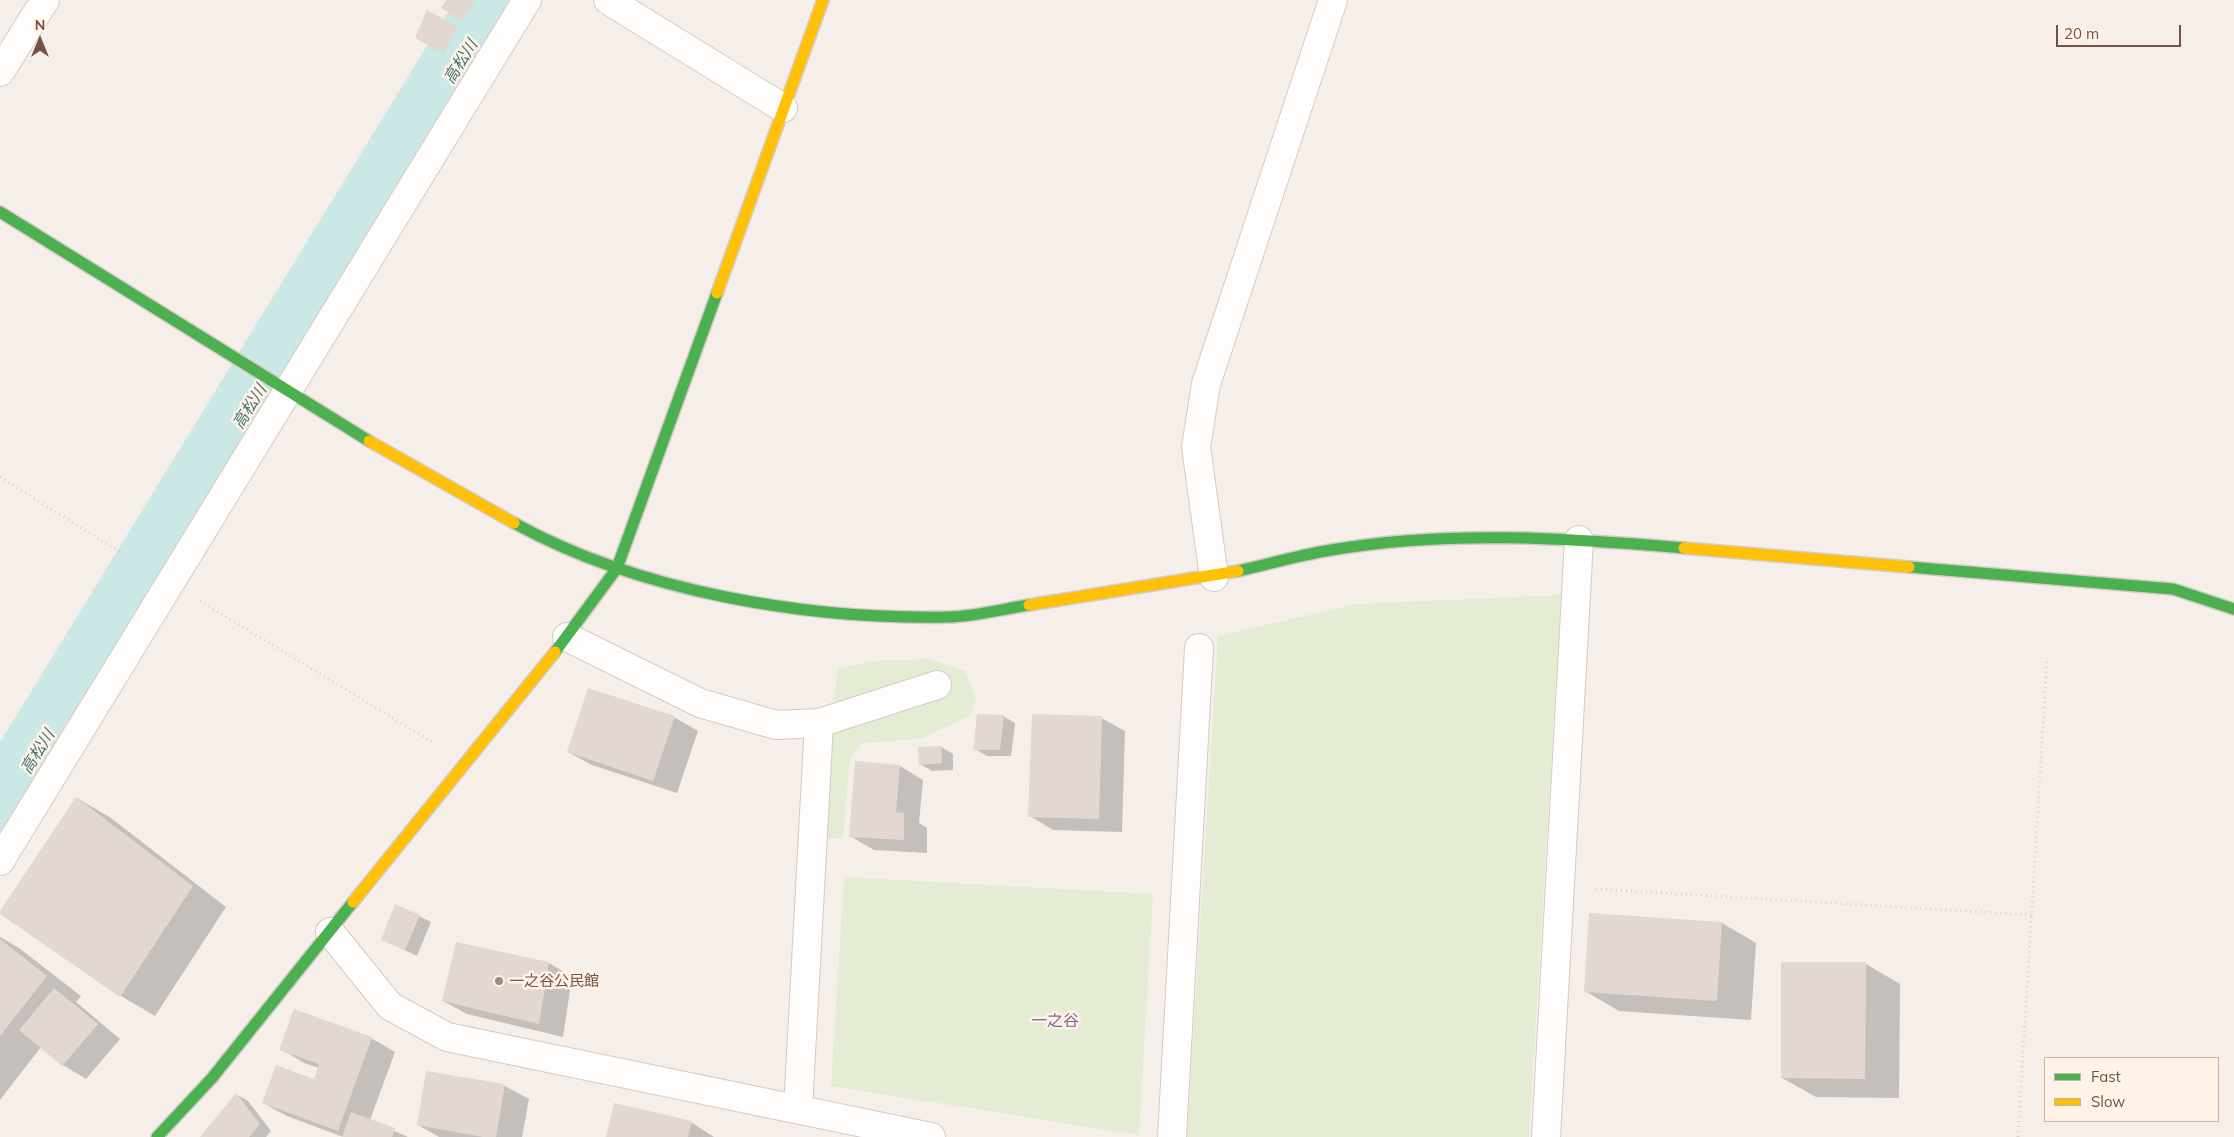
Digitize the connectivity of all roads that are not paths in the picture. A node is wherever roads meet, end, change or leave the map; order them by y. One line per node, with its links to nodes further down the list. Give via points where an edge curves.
1 (45, 0): 6 (street)
2 (527, 0): 9 (street)
3 (608, 0): 7 (street)
4 (823, 0): 7 (street)
5 (1333, 0): 12 (street, via 1206,384 1196,447)
6 (0, 72)
7 (783, 108): 11 (street)
8 (0, 212): 9 (street)
9 (283, 388): 11 (street, via 406,464 527,530); 18 (street)
10 (1579, 540): 12 (street, via 1432,539 1331,550); 13 (street, via 2173,590); 24 (street)
11 (617, 568): 12 (street, via 716,596 841,614 952,617); 14 (street)
12 (1214, 577)
13 (2234, 609)
14 (567, 637): 17 (street, via 700,703 776,725); 19 (street)
15 (1199, 648): 23 (street)
16 (937, 685): 17 (street)
17 (819, 723): 20 (street)
18 (0, 861)
19 (330, 932): 20 (street, via 390,1006 447,1037); 21 (street, via 212,1078)
20 (798, 1110): 22 (street)
21 (157, 1137)
22 (931, 1137)
23 (1172, 1137)
24 (1546, 1137)

